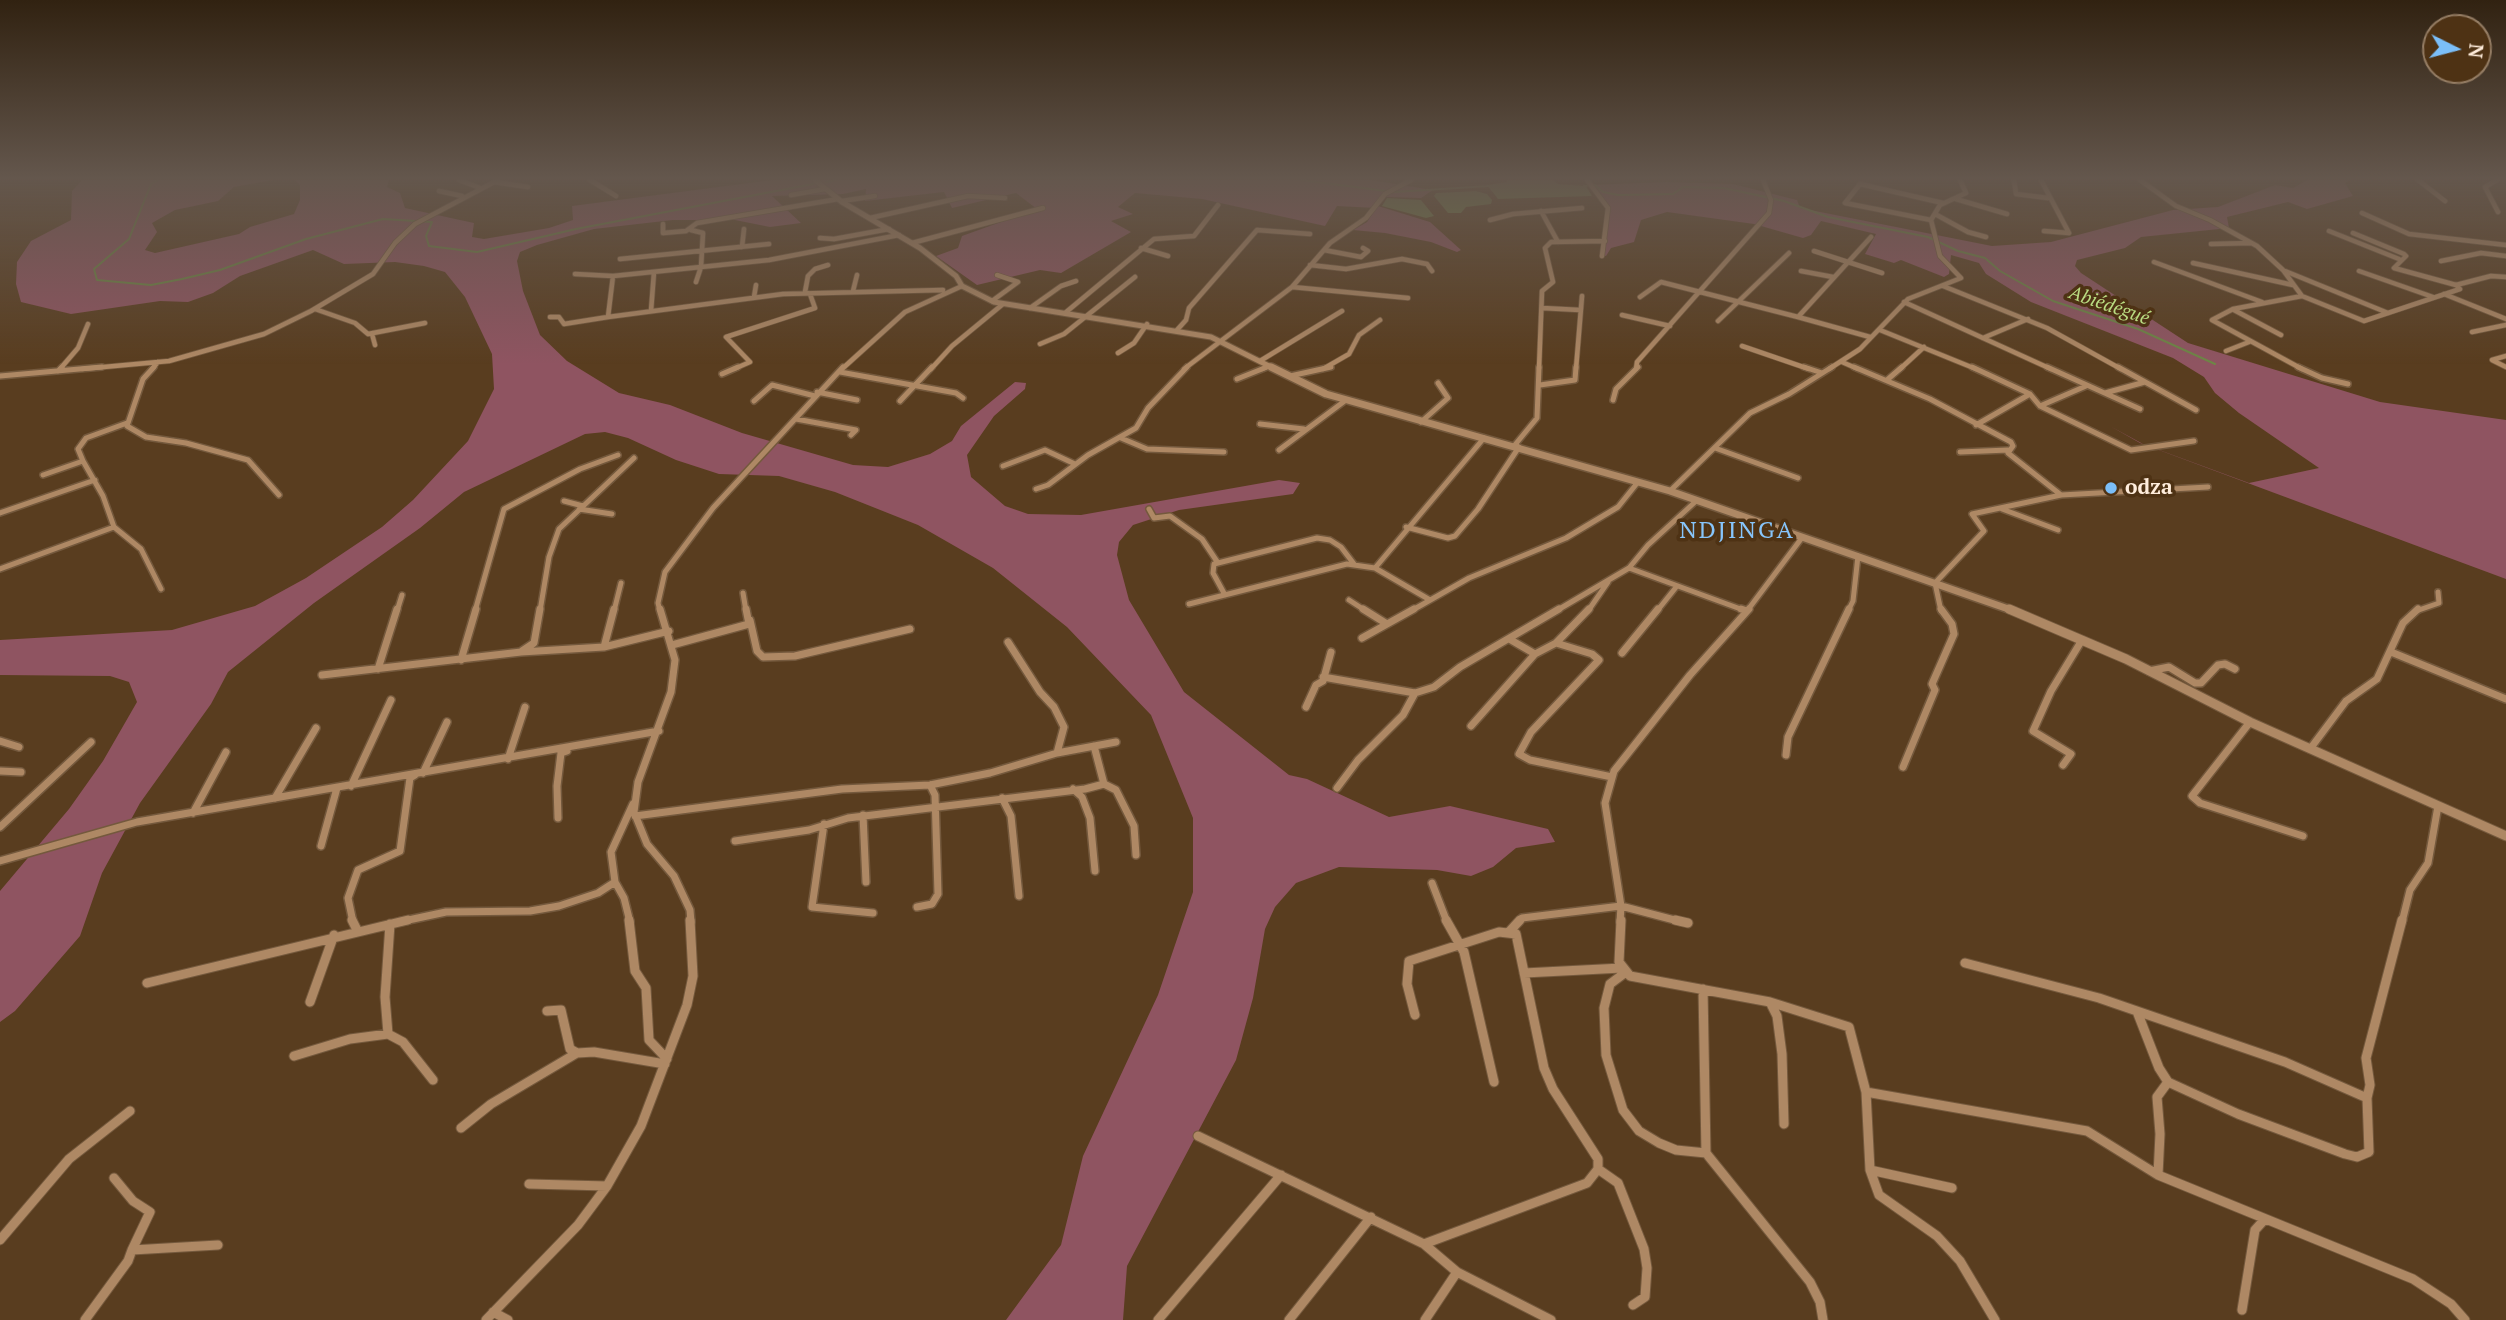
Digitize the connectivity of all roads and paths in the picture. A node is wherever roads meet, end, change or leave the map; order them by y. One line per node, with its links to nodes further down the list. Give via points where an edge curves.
1 (1605, 241): 34 (street)
2 (396, 242): 84 (street, via 380,269)
3 (702, 242): 30 (street)
4 (743, 242): 25 (street)
5 (829, 242): 26 (street)
6 (864, 242): 26 (street)
7 (917, 242): 20 (street)
8 (1150, 242): 27 (street)
9 (1246, 242): 105 (street, via 1189,308)
10 (1335, 242): 29 (street)
11 (1558, 242): 12 (street); 83 (street, via 1545,248 1553,282 1542,291)
12 (1577, 242)
13 (1743, 242): 69 (street)
14 (1867, 242): 37 (street)
15 (1936, 242): 64 (street, via 1940,256 1961,278)
16 (2250, 242): 21 (street)
17 (2354, 242): 38 (street)
18 (2373, 242): 38 (street, via 2406,256)
19 (2476, 242): 24 (street)
20 (912, 243): 63 (street, via 956,276)
21 (2253, 243): 23 (street); 45 (street)
22 (769, 244): 25 (street)
23 (2211, 244)
24 (2506, 245)
25 (742, 247): 30 (street)
26 (831, 248): 44 (street)
27 (1141, 248): 33 (street); 89 (street)
28 (1363, 248): 29 (street, via 1368,251 1361,257)
29 (1324, 250): 43 (street)
30 (701, 251): 36 (street); 44 (street)
31 (1814, 251): 37 (street)
32 (1789, 253): 78 (street)
33 (1168, 256)
34 (1602, 256)
35 (2506, 256): 39 (street, via 2481,253)
36 (620, 259)
37 (1849, 261): 50 (street); 56 (street)
38 (2401, 261): 62 (street, via 2394,268)
39 (2441, 261)
40 (2154, 262): 80 (street)
41 (2193, 263): 61 (street)
42 (828, 265): 68 (street, via 811,271)
43 (1310, 265): 46 (street, via 1346,269 1402,259 1427,264); 65 (street)
44 (701, 267): 49 (street); 59 (street)
45 (2283, 270): 61 (street); 90 (street)
46 (1432, 271)
47 (1801, 271): 56 (street)
48 (2358, 271): 75 (street)
49 (654, 272): 54 (street); 87 (street)
50 (1882, 272)
51 (575, 274): 54 (street)
52 (857, 275): 67 (street)
53 (997, 275): 77 (street, via 1018,282)
54 (613, 276): 94 (street)
55 (1135, 277): 92 (street)
56 (1833, 277): 95 (street)
57 (2506, 277): 62 (street)
58 (1076, 281): 82 (street, via 1060,286)
59 (696, 282)
60 (756, 285): 73 (street)
61 (2294, 285): 72 (street)
62 (2456, 285): 70 (street, via 2460,289)
63 (962, 286): 66 (street); 77 (street)
64 (1943, 286): 79 (street); 98 (street)
65 (1292, 287): 76 (street); 112 (street)
66 (949, 290): 67 (street); 127 (street, via 905,312)
67 (852, 291): 68 (street)
68 (805, 292): 73 (street); 129 (street, via 815,308 726,337 750,362)
69 (1698, 292): 74 (street, via 1658,282); 78 (street); 103 (street)
70 (2444, 294): 75 (street); 96 (street)
71 (1582, 296): 86 (street)
72 (2302, 296): 80 (street); 90 (street, via 2364,321)
73 (754, 297): 87 (street)
74 (1640, 297)
75 (2433, 297): 90 (street)
76 (1408, 298)
77 (992, 301): 81 (street)
78 (1738, 301): 95 (street); 99 (street)
79 (1904, 302): 106 (street); 111 (street)
80 (2264, 303): 85 (street)
81 (1003, 304): 82 (street); 137 (street, via 952,346)
82 (1030, 308): 89 (street)
83 (1542, 308): 86 (street); 138 (street)
84 (315, 309): 108 (street, via 342,317); 122 (street, via 253,337)
85 (2233, 309): 109 (street); 113 (street, via 2212,320)
86 (1580, 310): 138 (street, via 1575,380)
87 (651, 311): 94 (street)
88 (1342, 311): 121 (street)
89 (1065, 313): 92 (street)
90 (2389, 313)
91 (1622, 315): 103 (street)
92 (1085, 316): 102 (street); 114 (street, via 1055,340)
93 (550, 317): 94 (street, via 559,317 564,324)
94 (608, 317)
95 (1798, 317): 110 (street)
96 (2506, 319)
97 (1380, 320): 131 (street, via 1359,335 1349,354 1337,363)
98 (2028, 320): 111 (street); 134 (street)
99 (1718, 321)
100 (425, 323): 108 (street)
101 (88, 324): 126 (street, via 78,348)
102 (1147, 324): 105 (street); 119 (street, via 1134,343)
103 (1670, 326): 146 (street, via 1616,389)
104 (2506, 326): 107 (street)
105 (1177, 330): 112 (street)
106 (1880, 330): 110 (street); 117 (street)
107 (2472, 332)
108 (372, 334): 115 (street)
109 (2281, 335)
110 (1870, 337): 123 (street)
111 (1983, 338): 139 (street)
112 (1219, 339): 121 (street); 159 (street, via 1180,372 1136,428)
113 (2249, 342): 118 (street); 136 (street, via 2322,377)
114 (1040, 344)
115 (375, 345)
116 (1742, 346): 128 (street)
117 (1924, 346): 133 (street); 142 (street)
118 (2226, 351)
119 (1118, 353)
120 (2506, 356): 125 (street, via 2493,360)
121 (1260, 361): 124 (street)
122 (158, 362): 126 (street); 154 (street, via 143,379)
123 (1842, 362): 128 (street); 133 (street)
124 (1269, 366): 131 (street); 132 (street)
125 (2506, 367)
126 (58, 371): 130 (street)
127 (840, 372): 137 (street); 141 (street)
128 (1822, 373): 163 (street, via 1750,413)
129 (722, 374)
130 (0, 376)
131 (1288, 376): 145 (street)
132 (1237, 379)
133 (1887, 380): 156 (street)
134 (2145, 382): 140 (street); 151 (street)
135 (1438, 383): 153 (street, via 1448,398)
136 (2348, 384)
137 (915, 385): 143 (street); 148 (street)
138 (1540, 385): 162 (street, via 1537,418)
139 (2086, 386): 140 (street); 149 (street)
140 (2103, 393): 150 (street)
141 (816, 394): 144 (street); 147 (street, via 772,385); 152 (street)
142 (2030, 394): 149 (street); 156 (street)
143 (963, 398)
144 (858, 400)
145 (1346, 400): 153 (street); 157 (street)
146 (1613, 400)
147 (754, 401)
148 (900, 401)
149 (2040, 406): 161 (street, via 2132,450)
150 (2140, 409)
151 (2196, 410)
152 (796, 419): 158 (street, via 856,430); 215 (street, via 713,508 665,572 658,603)
153 (1421, 422): 160 (street)
154 (128, 423): 170 (street, via 81,441 78,449); 180 (street, via 146,437 248,460)
155 (1260, 424): 157 (street)
156 (1976, 425): 165 (street, via 2011,442)
157 (1304, 429): 164 (street)
158 (851, 435)
159 (1121, 438): 166 (street, via 1147,449); 171 (street)
160 (1484, 438): 162 (street); 190 (street)
161 (2194, 441)
162 (1517, 447): 176 (street); 190 (street, via 1455,536)
163 (1715, 448): 174 (street); 179 (street)
164 (1279, 450)
165 (2008, 450): 167 (street); 181 (street)
166 (1224, 452)
167 (1960, 452)
168 (618, 455): 228 (street, via 580,469 504,509)
169 (634, 458): 184 (street)
170 (83, 461): 173 (street); 175 (street)
171 (1075, 464): 172 (street, via 1045,450); 178 (street)
172 (1003, 467)
173 (43, 475)
174 (1798, 478)
175 (95, 480): 187 (street); 189 (street)
176 (1638, 482): 179 (street); 209 (street, via 1618,507 1566,538 1469,578)
177 (2208, 487): 181 (street)
178 (1036, 489)
179 (1670, 491): 183 (street)
180 (279, 495)
181 (2061, 495): 185 (street)
182 (564, 501): 184 (street)
183 (1695, 502): 192 (street); 197 (street)
184 (581, 507): 188 (street); 223 (street, via 559,529 549,557 534,643)
185 (2000, 508): 191 (street); 201 (street, via 1972,514 1984,531)
186 (1149, 509): 194 (street, via 1154,518 1170,516 1202,539)
187 (0, 513)
188 (612, 514)
189 (114, 527): 198 (street); 203 (street, via 141,549)
190 (1406, 527): 196 (street)
191 (2058, 530)
192 (1799, 536): 193 (street); 211 (street)
193 (1858, 556): 201 (street); 253 (street, via 1853,601 1788,737)
194 (1218, 563): 195 (street, via 1317,538 1340,547); 207 (street, via 1213,573)
195 (1354, 564): 196 (street); 207 (street)
196 (1375, 568): 209 (street)
197 (1629, 568): 199 (street); 202 (street)
198 (0, 569)
199 (1609, 580): 217 (street); 220 (street, via 1588,611)
200 (621, 583): 222 (street)
201 (1935, 583): 218 (street); 256 (street, via 1939,606 1954,634)
202 (1677, 586): 211 (street); 226 (street)
203 (161, 589)
204 (2438, 592): 225 (street, via 2439,603 2418,609 2403,623)
205 (743, 593): 212 (street)
206 (402, 595): 229 (street)
207 (1225, 595): 210 (street)
208 (1349, 600): 213 (street)
209 (1430, 600): 213 (street)
210 (1189, 604)
211 (1747, 611): 260 (street)
212 (750, 620): 214 (street, via 757,651 763,657 796,656); 221 (street, via 745,626)
213 (1387, 624): 216 (street)
214 (910, 629)
215 (669, 631): 221 (street); 222 (street)
216 (1362, 638)
217 (1511, 640): 227 (street); 234 (street, via 1460,667 1434,687)
218 (2082, 640): 231 (street); 255 (street, via 2033,731 2071,754)
219 (1008, 642): 252 (street, via 1064,727)
220 (1556, 643): 227 (street); 260 (street, via 1599,660 1531,732 1519,754)
221 (672, 645): 243 (street, via 671,692)
222 (604, 647): 223 (street)
223 (521, 652): 228 (street)
224 (1331, 652): 233 (street)
225 (2391, 652): 235 (street); 250 (street, via 2376,679 2346,701)
226 (1622, 653)
227 (1535, 654): 241 (street)
228 (461, 660): 229 (street)
229 (378, 669): 232 (street)
230 (2235, 669): 231 (street, via 2218,665 2201,683 2169,667)
231 (2149, 671): 240 (street)
232 (322, 675)
233 (1323, 677): 234 (street); 238 (street)
234 (1415, 693): 265 (street, via 1403,715 1357,760)
235 (2506, 699)
236 (391, 700): 263 (street)
237 (525, 707): 254 (street)
238 (1306, 707)
239 (447, 722): 259 (street)
240 (2250, 722): 250 (street); 278 (street, via 2192,796 2200,803)
241 (1471, 726)
242 (316, 728): 268 (street)
243 (659, 731): 249 (street); 269 (street)
244 (0, 741): 248 (street)
245 (91, 741): 277 (street)
246 (1116, 742): 247 (street)
247 (1094, 746): 252 (street); 261 (street)
248 (19, 747)
249 (572, 748): 254 (street); 275 (street, via 561,753)
250 (2310, 750): 271 (street)
251 (226, 752): 272 (street)
252 (1057, 753): 262 (street)
253 (1786, 755)
254 (508, 759): 259 (street)
255 (2063, 765)
256 (1903, 767)
257 (0, 771): 258 (street)
258 (21, 772)
259 (420, 774): 263 (street); 294 (street, via 410,778 400,851 358,870 348,898)
260 (1612, 777): 289 (street, via 1605,803)
261 (1104, 783): 266 (street); 282 (street, via 1115,790 1130,818)
262 (930, 785): 270 (street); 274 (street, via 842,789)
263 (351, 786): 264 (street)
264 (337, 788): 268 (street); 281 (street)
265 (1337, 788)
266 (1073, 789): 267 (street); 284 (street, via 1082,797 1090,818)
267 (1002, 798): 270 (street); 288 (street, via 1011,816)
268 (274, 799): 272 (street)
269 (634, 803): 274 (street); 285 (street, via 611,852)
270 (936, 806): 273 (street); 290 (street, via 937,894 932,904)
271 (2438, 806): 279 (street); 316 (street, via 2428,863 2410,890 2366,1058)
272 (193, 813): 283 (street, via 137,822)
273 (863, 815): 276 (street); 286 (street)
274 (635, 816): 311 (street, via 647,844 674,876 690,910 693,975)
275 (558, 818)
276 (824, 824): 280 (street); 291 (street, via 812,907)
277 (0, 827)
278 (2303, 836)
279 (2506, 836)
280 (735, 841)
281 (321, 846)
282 (1136, 855)
283 (0, 861)
284 (1095, 871)
285 (615, 882): 293 (street, via 559,906 446,912); 311 (street, via 624,898 635,971 646,988 649,1040)
286 (866, 882)
287 (1432, 883): 297 (street)
288 (1019, 896)
289 (1620, 906): 292 (street); 295 (street, via 1522,918); 299 (street, via 1619,962)
290 (917, 907)
291 (873, 912)
292 (1688, 923)
293 (390, 924): 294 (street); 308 (street, via 385,997)
294 (357, 930): 296 (street)
295 (1509, 932): 297 (street); 300 (street, via 1516,934)
296 (334, 935): 301 (street); 303 (street)
297 (1459, 944): 307 (street, via 1409,961 1407,984); 313 (street)
298 (1965, 963): 306 (street, via 2099,998)
299 (1624, 970): 300 (street); 302 (street, via 1630,976); 321 (street, via 1610,984 1604,1008 1606,1055 1623,1110 1639,1131 1659,1143)
300 (1524, 972): 322 (street, via 1544,1068 1598,1159)
301 (147, 983)
302 (1703, 989): 304 (street); 321 (street)
303 (310, 1002)
304 (1770, 1002): 315 (street, via 1849,1027); 318 (street, via 1777,1016 1782,1054)
305 (547, 1011): 309 (street, via 561,1010 570,1049)
306 (2138, 1014): 314 (street); 316 (street, via 2285,1062)
307 (1415, 1015)
308 (388, 1034): 310 (street, via 350,1039); 312 (street, via 403,1042)
309 (577, 1053): 311 (street); 319 (street, via 491,1104)
310 (294, 1056)
311 (666, 1062): 328 (street, via 640,1126)
312 (432, 1080)
313 (1493, 1082)
314 (2168, 1082): 316 (street, via 2238,1114 2357,1157 2369,1152); 325 (street, via 2157,1097)
315 (1866, 1092): 323 (street); 325 (street, via 2087,1131)
316 (2367, 1098)
317 (130, 1111): 332 (street, via 69,1159)
318 (1784, 1124)
319 (461, 1128)
320 (1198, 1136): 324 (street)
321 (1706, 1153): 346 (street, via 1810,1282)
322 (1598, 1169): 333 (street, via 1587,1182); 337 (street, via 1618,1183 1644,1248 1644,1297)
323 (1870, 1170): 329 (street); 347 (street, via 1879,1195 1913,1216 1960,1261)
324 (1281, 1175): 330 (street); 342 (street)
325 (2158, 1175): 331 (street)
326 (114, 1178): 335 (street, via 133,1201 150,1212)
327 (529, 1184): 328 (street)
328 (607, 1186): 339 (street, via 578,1225)
329 (1952, 1188)
330 (1371, 1217): 333 (street); 343 (street)
331 (2265, 1219): 338 (street, via 2255,1230); 348 (street, via 2413,1279 2451,1304)
332 (0, 1240)
333 (1424, 1244): 336 (street)
334 (218, 1245): 335 (street)
335 (132, 1250): 340 (street)
336 (1457, 1272): 344 (street); 345 (street)
337 (1633, 1306)
338 (2242, 1310)
339 (490, 1316): 341 (street)
340 (85, 1320)
341 (508, 1320)
342 (1158, 1320)
343 (1289, 1320)
344 (1425, 1320)
345 (1550, 1320)
346 (1822, 1320)
347 (1995, 1320)
348 (2465, 1320)

